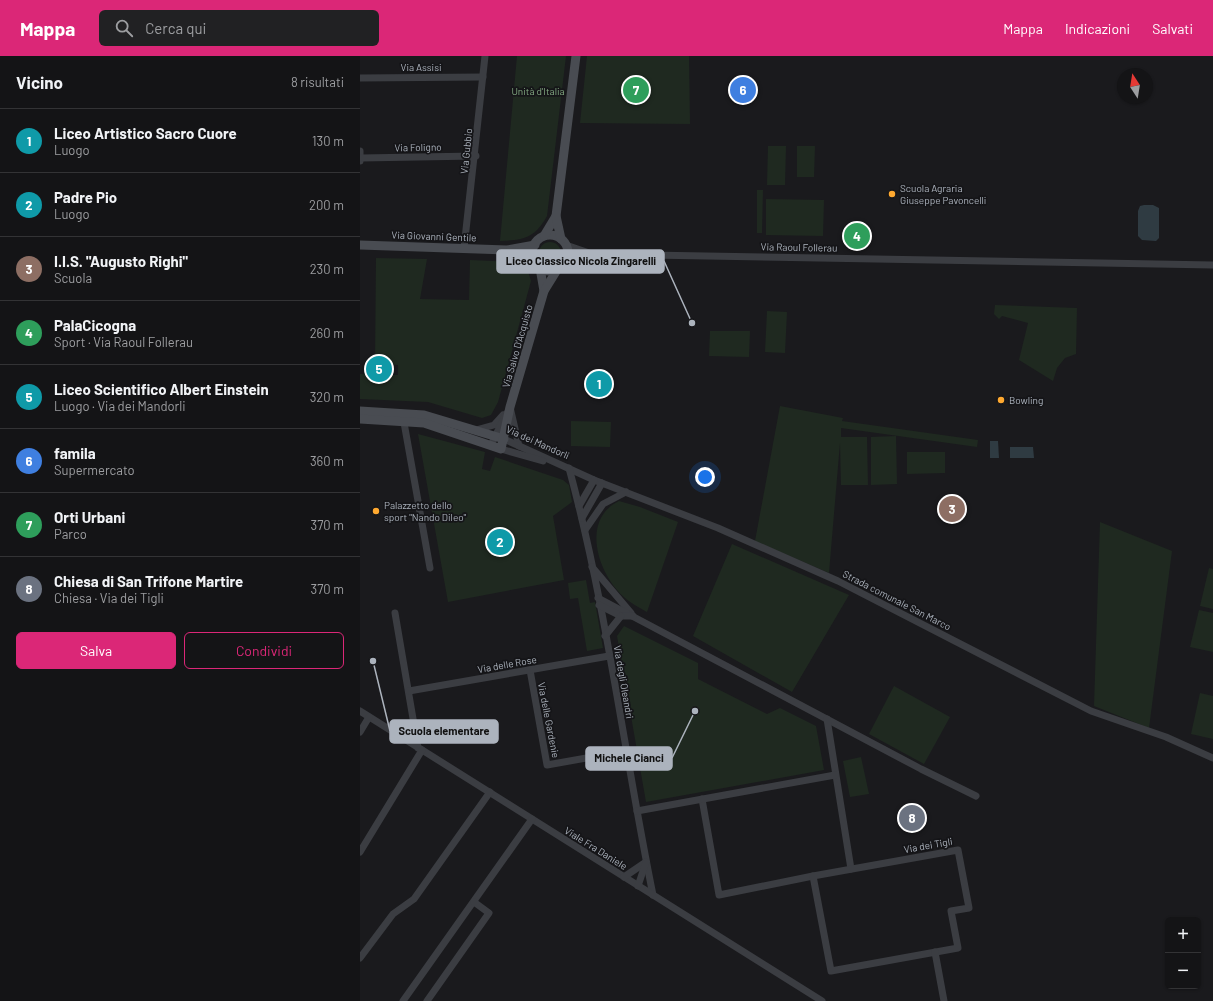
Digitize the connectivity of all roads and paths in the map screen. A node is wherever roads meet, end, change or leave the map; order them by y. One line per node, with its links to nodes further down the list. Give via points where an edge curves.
1 (485, 56): 3 (street, Via Gubbio)
2 (576, 56): 7 (street)
3 (483, 77): 4 (street, Via Assisi); 6 (street, Via Gubbio)
4 (360, 78)
5 (360, 156): 6 (street, Via Foligno)
6 (476, 156): 12 (street, Via Gubbio)
7 (556, 216): 8 (street); 9 (street)
8 (544, 236): 9 (street, via 553,236); 11 (street)
9 (564, 242): 14 (street, Via Raoul Follerau); 16 (street, via 568,253)
10 (360, 245): 12 (street, Via Giovanni Gentile)
11 (534, 245): 13 (street, Via Giovanni Gentile); 15 (street)
12 (464, 248): 13 (street, Via Giovanni Gentile)
13 (507, 250): 15 (street, Via Giovanni Gentile)
14 (592, 254): 16 (street, Via Raoul Follerau); 17 (street, Via Raoul Follerau)
15 (533, 258): 18 (street)
16 (566, 262): 19 (street)
17 (1213, 265)
18 (540, 268): 19 (street, via 548,271); 20 (street, Via Salvo D'Acquisto)
19 (557, 270): 20 (street, Via Salvo D'Acquisto)
20 (544, 291): 21 (street, Via Salvo D'Acquisto)
21 (510, 407): 25 (street, via 494,425); 26 (street, Via Salvo D'Acquisto); 27 (street, Via Salvo D'Acquisto); 29 (street)
22 (360, 411): 23 (street, Via dei Mandorli)
23 (404, 418): 24 (street, Via dei Mandorli); 25 (street, Via dei Mandorli, via 424,415); 28 (street, Via dei Mandorli); 39 (street)
24 (360, 419)
25 (476, 430): 26 (street, Via dei Mandorli)
26 (495, 436): 27 (street, Via dei Mandorli); 28 (street, Via Salvo D'Acquisto)
27 (504, 439): 29 (street, Via dei Mandorli); 30 (street, Via Salvo D'Acquisto)
28 (491, 445): 30 (street, Via dei Mandorli)
29 (519, 446): 31 (street, Via dei Mandorli)
30 (501, 449): 31 (street, Via dei Mandorli)
31 (569, 468): 32 (street, Strada comunale San Marco); 35 (street, Via degli Oleandri)
32 (594, 480): 33 (street, Strada comunale San Marco); 35 (street)
33 (602, 484): 34 (street, Strada comunale San Marco); 36 (street)
34 (626, 492): 37 (street, via 603,504); 56 (street, Strada comunale San Marco, via 718,528 838,581 1091,711)
35 (579, 506): 36 (street, Via degli Oleandri)
36 (582, 518): 37 (street, Via degli Oleandri)
37 (584, 530): 38 (street, Via degli Oleandri)
38 (592, 566): 40 (street, Via degli Oleandri); 43 (street)
39 (430, 568)
40 (599, 602): 42 (street); 43 (street); 44 (street, Via degli Oleandri)
41 (395, 613): 47 (street)
42 (621, 616): 43 (street); 44 (street)
43 (634, 616): 50 (street)
44 (605, 636): 45 (street, Via degli Oleandri)
45 (609, 656): 46 (street, Via delle Rose); 55 (street, Via degli Oleandri)
46 (530, 670): 47 (street, Via delle Rose); 55 (street, Via delle Gardenie, via 547,765)
47 (408, 691): 52 (street)
48 (360, 711): 49 (street, Viale Fra Daniele)
49 (369, 717): 51 (street); 53 (street, Viale Fra Daniele)
50 (827, 719): 57 (street); 59 (street)
51 (360, 732)
52 (416, 735): 53 (street); 54 (street)
53 (404, 739): 54 (street, Viale Fra Daniele)
54 (418, 747): 58 (street, Viale Fra Daniele); 63 (street)
55 (626, 751): 61 (street, Via degli Oleandri)
56 (1213, 758)
57 (835, 775): 60 (street); 65 (street)
58 (490, 792): 62 (street, Viale Fra Daniele); 72 (street, via 414,899 393,914)
59 (976, 796)
60 (702, 799): 61 (street); 66 (street, Via dei Tigli, via 719,895)
61 (637, 811): 64 (street, Via degli Oleandri)
62 (532, 819): 67 (street, Viale Fra Daniele); 70 (street)
63 (360, 852)
64 (646, 862): 67 (street); 68 (street); 69 (street, Via degli Oleandri)
65 (851, 869): 66 (street, Via dei Tigli); 71 (street, Via dei Tigli, via 958,850 969,908 951,911 958,948)
66 (813, 876): 71 (street, Via dei Tigli, via 831,971)
67 (624, 877): 68 (street, Viale Fra Daniele)
68 (638, 886): 69 (street, Viale Fra Daniele)
69 (653, 895): 75 (street, Viale Fra Daniele)
70 (474, 902): 73 (street); 74 (street, via 489,913)
71 (935, 952): 76 (street)
72 (360, 958)
73 (403, 1001)
74 (427, 1001)
75 (822, 1001)
76 (944, 1001)

